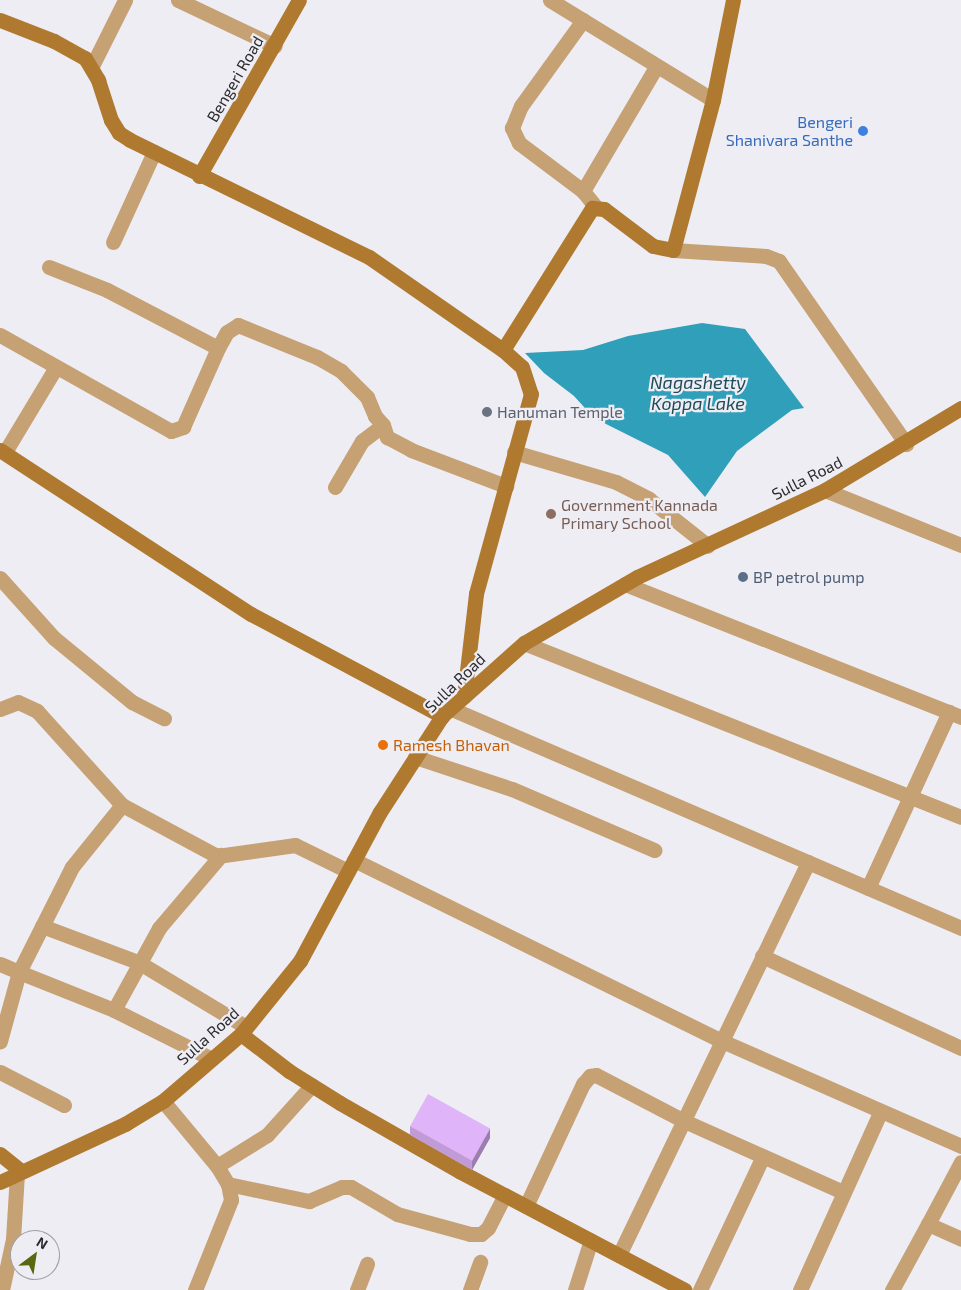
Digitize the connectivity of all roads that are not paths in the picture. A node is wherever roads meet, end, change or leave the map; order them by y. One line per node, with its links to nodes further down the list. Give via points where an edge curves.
1 (125, 0): 9 (street)
2 (178, 0): 8 (street)
3 (299, 0): 8 (street, Bengeri Road)
4 (550, 0): 7 (street)
5 (734, 0): 11 (street)
6 (0, 20): 9 (street, via 75,51)
7 (583, 20): 10 (street); 14 (street, via 521,106 512,128 519,143)
8 (275, 46): 13 (street, Bengeri Road)
9 (92, 66): 12 (street, via 104,106 119,133)
10 (656, 67): 11 (street); 14 (street)
11 (713, 100): 17 (street)
12 (154, 152): 13 (street); 16 (street)
13 (199, 176): 21 (street, via 369,257)
14 (583, 191): 15 (street)
15 (595, 206): 17 (street, via 604,209 653,246); 21 (street, via 589,210)
16 (113, 242)
17 (673, 250): 25 (street, via 766,256 779,261)
18 (49, 267): 20 (street, via 107,290)
19 (0, 335): 22 (street)
20 (218, 348): 22 (street, via 190,416 177,431 162,428); 24 (street, via 227,332 238,326 317,357 356,383)
21 (503, 350): 27 (street, via 527,376 531,394)
22 (56, 367): 26 (street)
23 (961, 408): 25 (street, Sulla Road)
24 (383, 425): 28 (street, via 387,437 410,450); 29 (street, via 362,442)
25 (906, 444): 30 (street, Sulla Road)
26 (2, 451): 38 (street, via 251,614)
27 (514, 452): 28 (street); 32 (street, via 616,482 649,499)
28 (506, 486): 36 (street, via 476,594)
29 (335, 487)
30 (825, 490): 31 (street); 32 (street, Sulla Road)
31 (961, 544)
32 (708, 546): 34 (street, Sulla Road)
33 (0, 578): 40 (street, via 54,638 132,702)
34 (625, 584): 35 (street, Sulla Road); 39 (street)
35 (524, 643): 36 (street, Sulla Road); 42 (street)
36 (464, 696): 38 (street, Sulla Road)
37 (0, 709): 43 (street, via 12,703 28,704)
38 (447, 712): 41 (street, Sulla Road); 47 (street)
39 (955, 714): 42 (street)
40 (164, 718)
41 (415, 757): 45 (street, via 512,789); 48 (street, Sulla Road)
42 (909, 796): 44 (street); 49 (street)
43 (122, 805): 46 (street, via 205,852); 50 (street, via 72,867)
44 (961, 817)
45 (654, 850)
46 (221, 855): 48 (street, via 295,845); 53 (street, via 159,928)
47 (808, 862): 49 (street); 52 (street)
48 (351, 866): 57 (street, Sulla Road, via 300,961); 59 (street)
49 (868, 888): 51 (street)
50 (42, 926): 53 (street); 55 (street)
51 (961, 928)
52 (762, 956): 59 (street); 60 (street)
53 (138, 962): 56 (street); 57 (street)
54 (0, 964): 55 (street)
55 (19, 972): 56 (street); 58 (street)
56 (114, 1010): 61 (street)
57 (244, 1030): 61 (street, Sulla Road); 63 (street)
58 (0, 1041)
59 (722, 1041): 66 (street); 67 (street)
60 (961, 1048)
61 (210, 1058): 64 (street, Sulla Road)
62 (0, 1072): 65 (street)
63 (312, 1085): 72 (street, via 268,1135); 77 (street)
64 (163, 1101): 72 (street); 73 (street, Sulla Road, via 124,1124)
65 (64, 1105)
66 (880, 1113): 68 (street); 76 (street)
67 (682, 1120): 70 (street); 78 (street, via 612,1081 590,1076); 82 (street)
68 (961, 1146)
69 (0, 1154): 73 (street)
70 (762, 1158): 76 (street); 91 (street)
71 (961, 1162): 79 (street)
72 (217, 1166): 75 (street)
73 (20, 1173): 74 (street, Sulla Road); 85 (street, via 13,1239)
74 (0, 1182)
75 (228, 1184): 77 (street, via 309,1202 342,1187 351,1187 397,1214 470,1234 481,1234 488,1228); 86 (street, via 231,1200)
76 (843, 1192): 92 (street)
77 (505, 1195): 78 (street)
78 (526, 1206): 81 (street)
79 (928, 1224): 80 (street); 93 (street)
80 (961, 1239)
81 (591, 1240): 82 (street); 89 (street)
82 (619, 1256): 90 (street)
83 (480, 1262): 88 (street)
84 (366, 1264): 87 (street)
85 (2, 1290)
86 (195, 1290)
87 (357, 1290)
88 (470, 1290)
89 (574, 1290)
90 (684, 1290)
91 (700, 1290)
92 (800, 1290)
93 (892, 1290)

